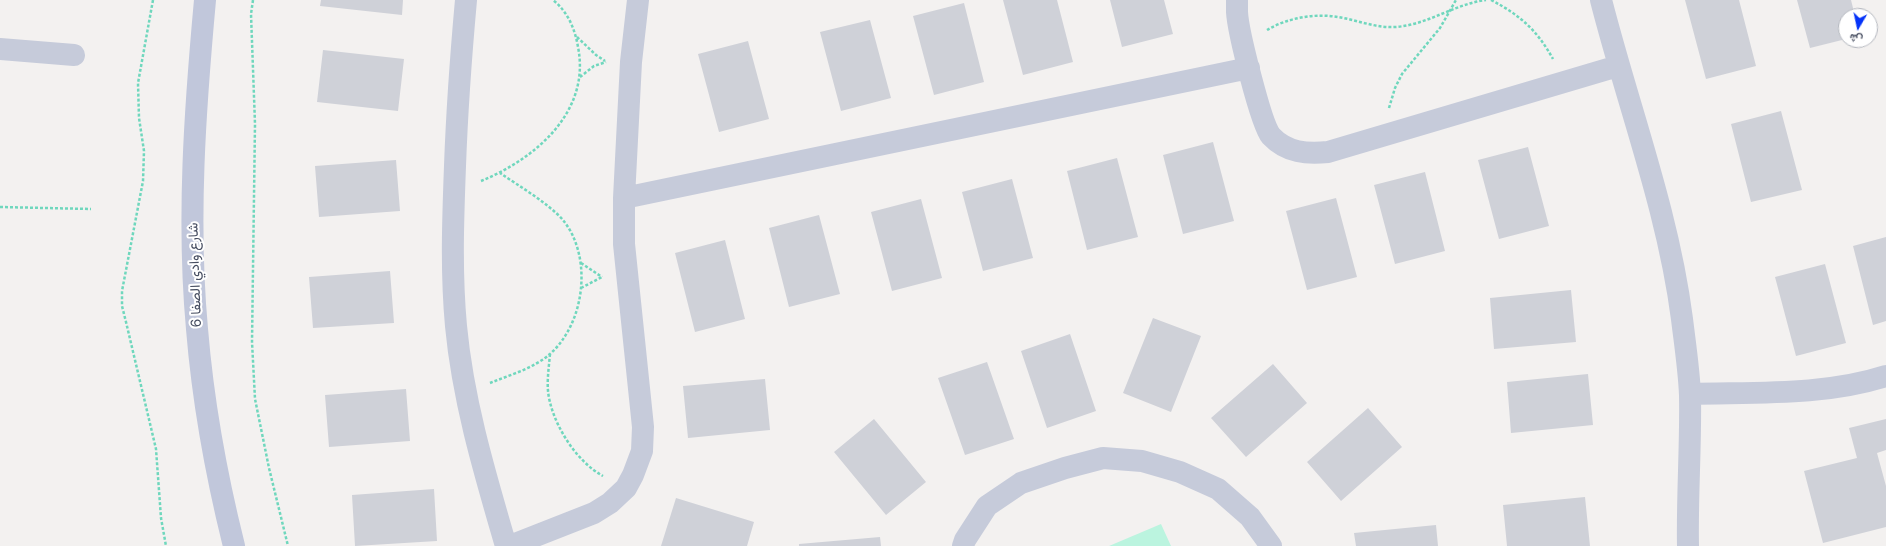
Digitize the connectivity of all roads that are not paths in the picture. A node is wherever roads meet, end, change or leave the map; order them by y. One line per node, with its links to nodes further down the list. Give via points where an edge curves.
1 (205, 0): 13 (main road, شارع وادي الصفا 6, via 194,154 192,245 196,328 206,410)
2 (466, 0): 14 (street, via 459,78 454,191 452,259 456,326 465,393 484,472)
3 (638, 0): 10 (street, via 631,62)
4 (1238, 0): 9 (street, via 1237,12 1242,43)
5 (1601, 0): 8 (street)
6 (0, 49): 7 (street)
7 (74, 55)
8 (1618, 66): 9 (street, via 1328,152 1307,154 1287,148 1271,136 1263,119); 12 (street, via 1670,247 1682,319)
9 (1249, 68): 10 (street)
10 (624, 198): 15 (street, via 626,274 643,427 642,451 626,488 610,504 594,513)
11 (1886, 376): 12 (street, via 1823,389)
12 (1690, 394): 18 (street)
13 (234, 546)
14 (506, 546)
15 (510, 546)
16 (963, 546): 17 (street, via 986,506 1021,483 1103,458 1142,461 1157,465 1218,489 1250,517)
17 (1271, 546)
18 (1688, 546)

